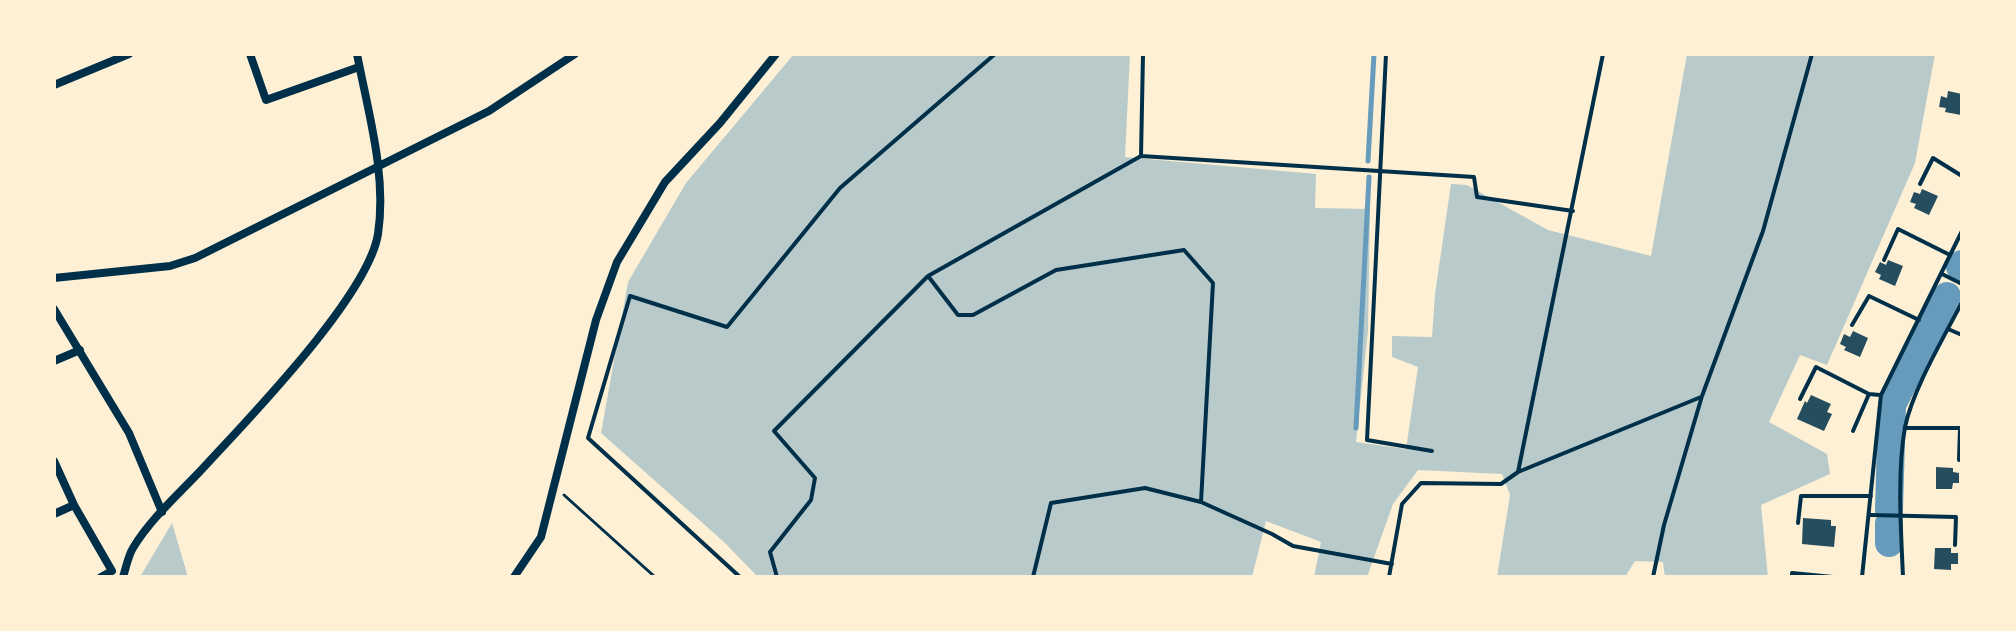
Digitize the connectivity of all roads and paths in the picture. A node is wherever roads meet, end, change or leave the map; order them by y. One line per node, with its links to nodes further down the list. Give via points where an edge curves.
1 (129, 54): 12 (street)
2 (250, 54): 11 (street, via 266,100)
3 (357, 54): 11 (street)
4 (575, 54): 14 (street, via 489,111)
5 (776, 54): 44 (street, via 665,182 617,262 596,320)
6 (995, 54): 59 (lane, via 840,188 727,327 630,296 588,438)
7 (1143, 54): 13 (lane)
8 (1386, 54): 15 (lane)
9 (1603, 54): 18 (lane)
10 (1812, 54): 36 (lane, via 1763,231)
11 (359, 67): 14 (street)
12 (54, 85)
13 (1141, 156): 15 (lane); 23 (lane)
14 (378, 168): 24 (street, via 195,258 170,266); 48 (street, via 377,236 364,271 262,404)
15 (1380, 173): 18 (lane, via 1474,177 1477,197); 40 (lane, via 1367,440)
16 (1962, 176): 17 (lane, via 1933,158)
17 (1920, 184)
18 (1573, 211): 43 (lane)
19 (1962, 231): 20 (lane)
20 (1950, 255): 21 (lane, via 1898,229); 22 (lane)
21 (1884, 260)
22 (1942, 274): 25 (lane); 28 (lane)
23 (928, 276): 46 (lane, via 958,315 973,315 1056,270 1184,250 1213,283); 60 (lane, via 774,431 815,478 811,500 770,552)
24 (54, 278)
25 (1962, 284)
26 (1962, 302): 30 (lane)
27 (54, 309): 32 (street)
28 (1919, 320): 29 (lane, via 1869,296); 35 (lane)
29 (1852, 325)
30 (1948, 329): 31 (lane); 38 (lane)
31 (1962, 335)
32 (80, 350): 33 (street); 48 (street, via 129,433)
33 (54, 361)
34 (1869, 394): 35 (lane); 37 (lane, via 1816,367); 39 (lane)
35 (1881, 395): 45 (lane)
36 (1702, 396): 43 (lane); 63 (lane)
37 (1800, 399)
38 (1905, 428): 41 (lane, via 1960,428); 51 (lane)
39 (1853, 431)
40 (1432, 451)
41 (1959, 460)
42 (54, 461): 47 (street)
43 (1518, 472): 54 (lane, via 1501,484 1421,483 1402,504)
44 (555, 487): 57 (street, via 541,537); 58 (path)
45 (1871, 496): 50 (lane); 52 (lane, via 1801,496)
46 (1201, 502): 54 (lane, via 1293,546); 61 (lane, via 1145,488 1051,503)
47 (74, 505): 49 (street); 55 (street, via 112,571)
48 (162, 512): 56 (street, via 131,550)
49 (54, 514)
50 (1871, 515): 51 (lane); 66 (lane)
51 (1900, 515): 53 (lane, via 1956,517); 67 (lane)
52 (1798, 523)
53 (1955, 545)
54 (1392, 564): 62 (lane)
55 (101, 577)
56 (123, 577)
57 (514, 577)
58 (655, 577)
59 (740, 577)
60 (777, 577)
61 (1033, 577)
62 (1389, 577)
63 (1653, 577)
64 (1792, 577): 65 (lane)
65 (1833, 577)
66 (1862, 577)
67 (1903, 577)

